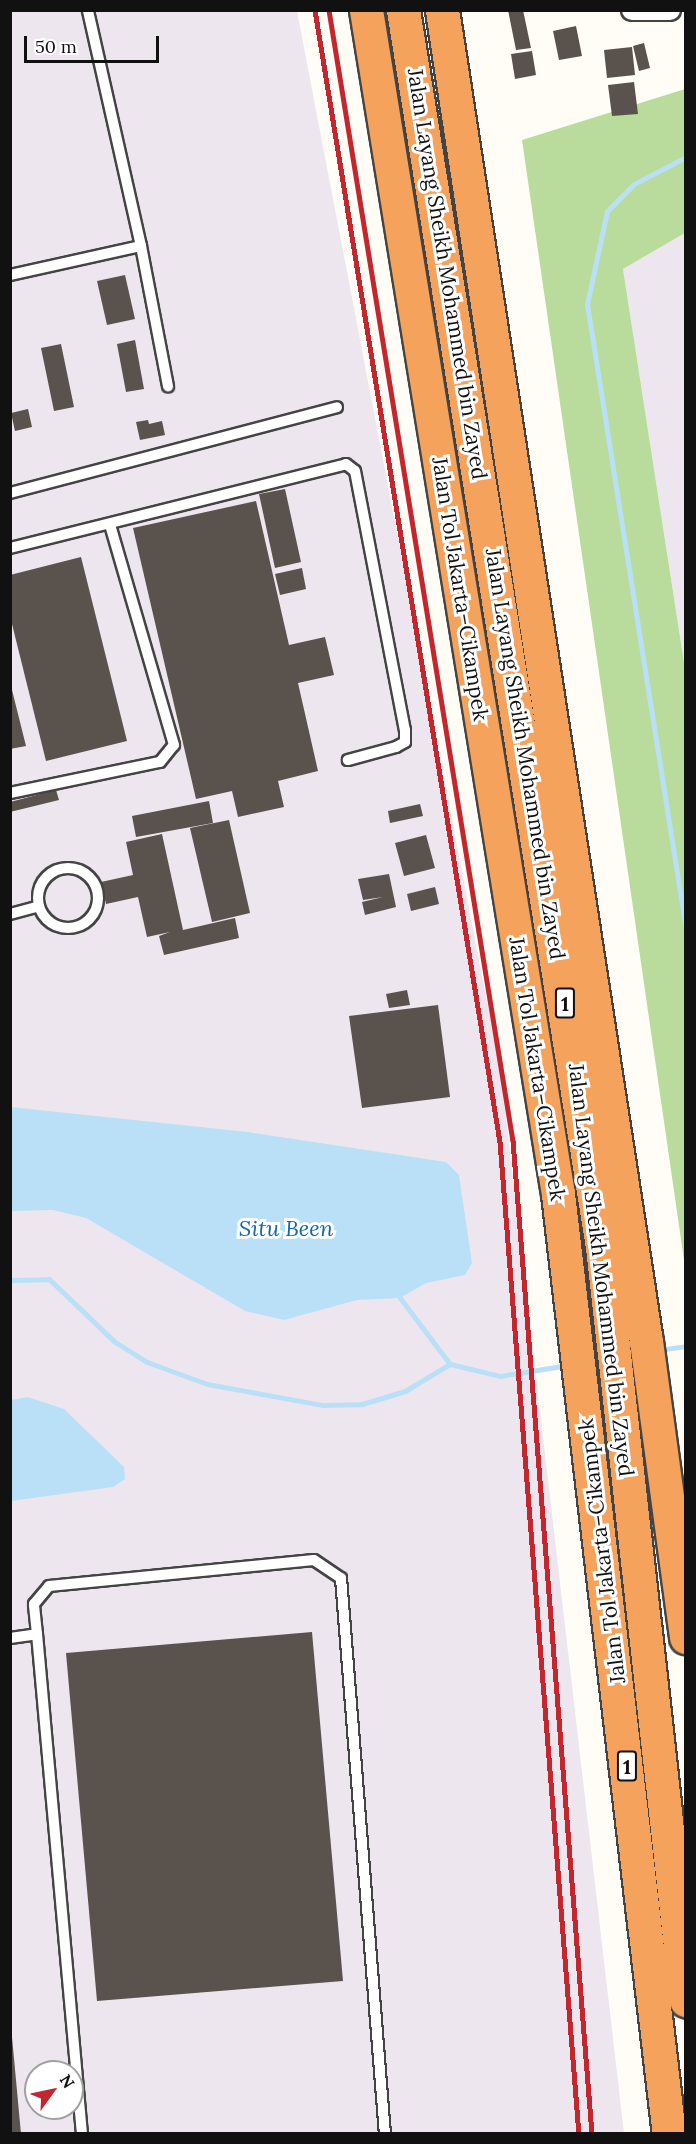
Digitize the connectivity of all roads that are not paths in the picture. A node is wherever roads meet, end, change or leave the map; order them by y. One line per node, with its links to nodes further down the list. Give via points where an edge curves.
1 (88, 10): 8 (lane)
2 (366, 10): 26 (highway, Jalan Tol Jakarta–Cikampek / 1, via 573,1302)
3 (404, 10): 23 (highway, Jalan Layang Sheikh Mohammed bin Zayed / 1, via 602,1247)
4 (422, 10): 22 (highway, Jalan Layang Sheikh Mohammed bin Zayed / 1, via 541,718 649,1473)
5 (442, 10): 20 (highway, 1, via 654,1394)
6 (632, 10): 7 (street)
7 (670, 10)
8 (141, 246): 9 (lane); 10 (lane)
9 (10, 275)
10 (168, 386)
11 (337, 407): 12 (lane)
12 (10, 493)
13 (110, 524): 14 (lane); 15 (lane, via 334,465 355,471 405,742); 16 (lane, via 174,744 160,762)
14 (10, 548)
15 (348, 759)
16 (10, 793)
17 (38, 907): 17 (lane, via 35,892 45,879 84,870 94,877 100,905 75,923 55,927); 18 (lane)
18 (10, 914)
19 (37, 1634): 21 (lane); 24 (lane); 25 (lane, via 34,1604 49,1586 314,1560 341,1578)
20 (686, 1637)
21 (10, 1638)
22 (686, 1844)
23 (686, 2000)
24 (82, 2133)
25 (385, 2133)
26 (669, 2133)

